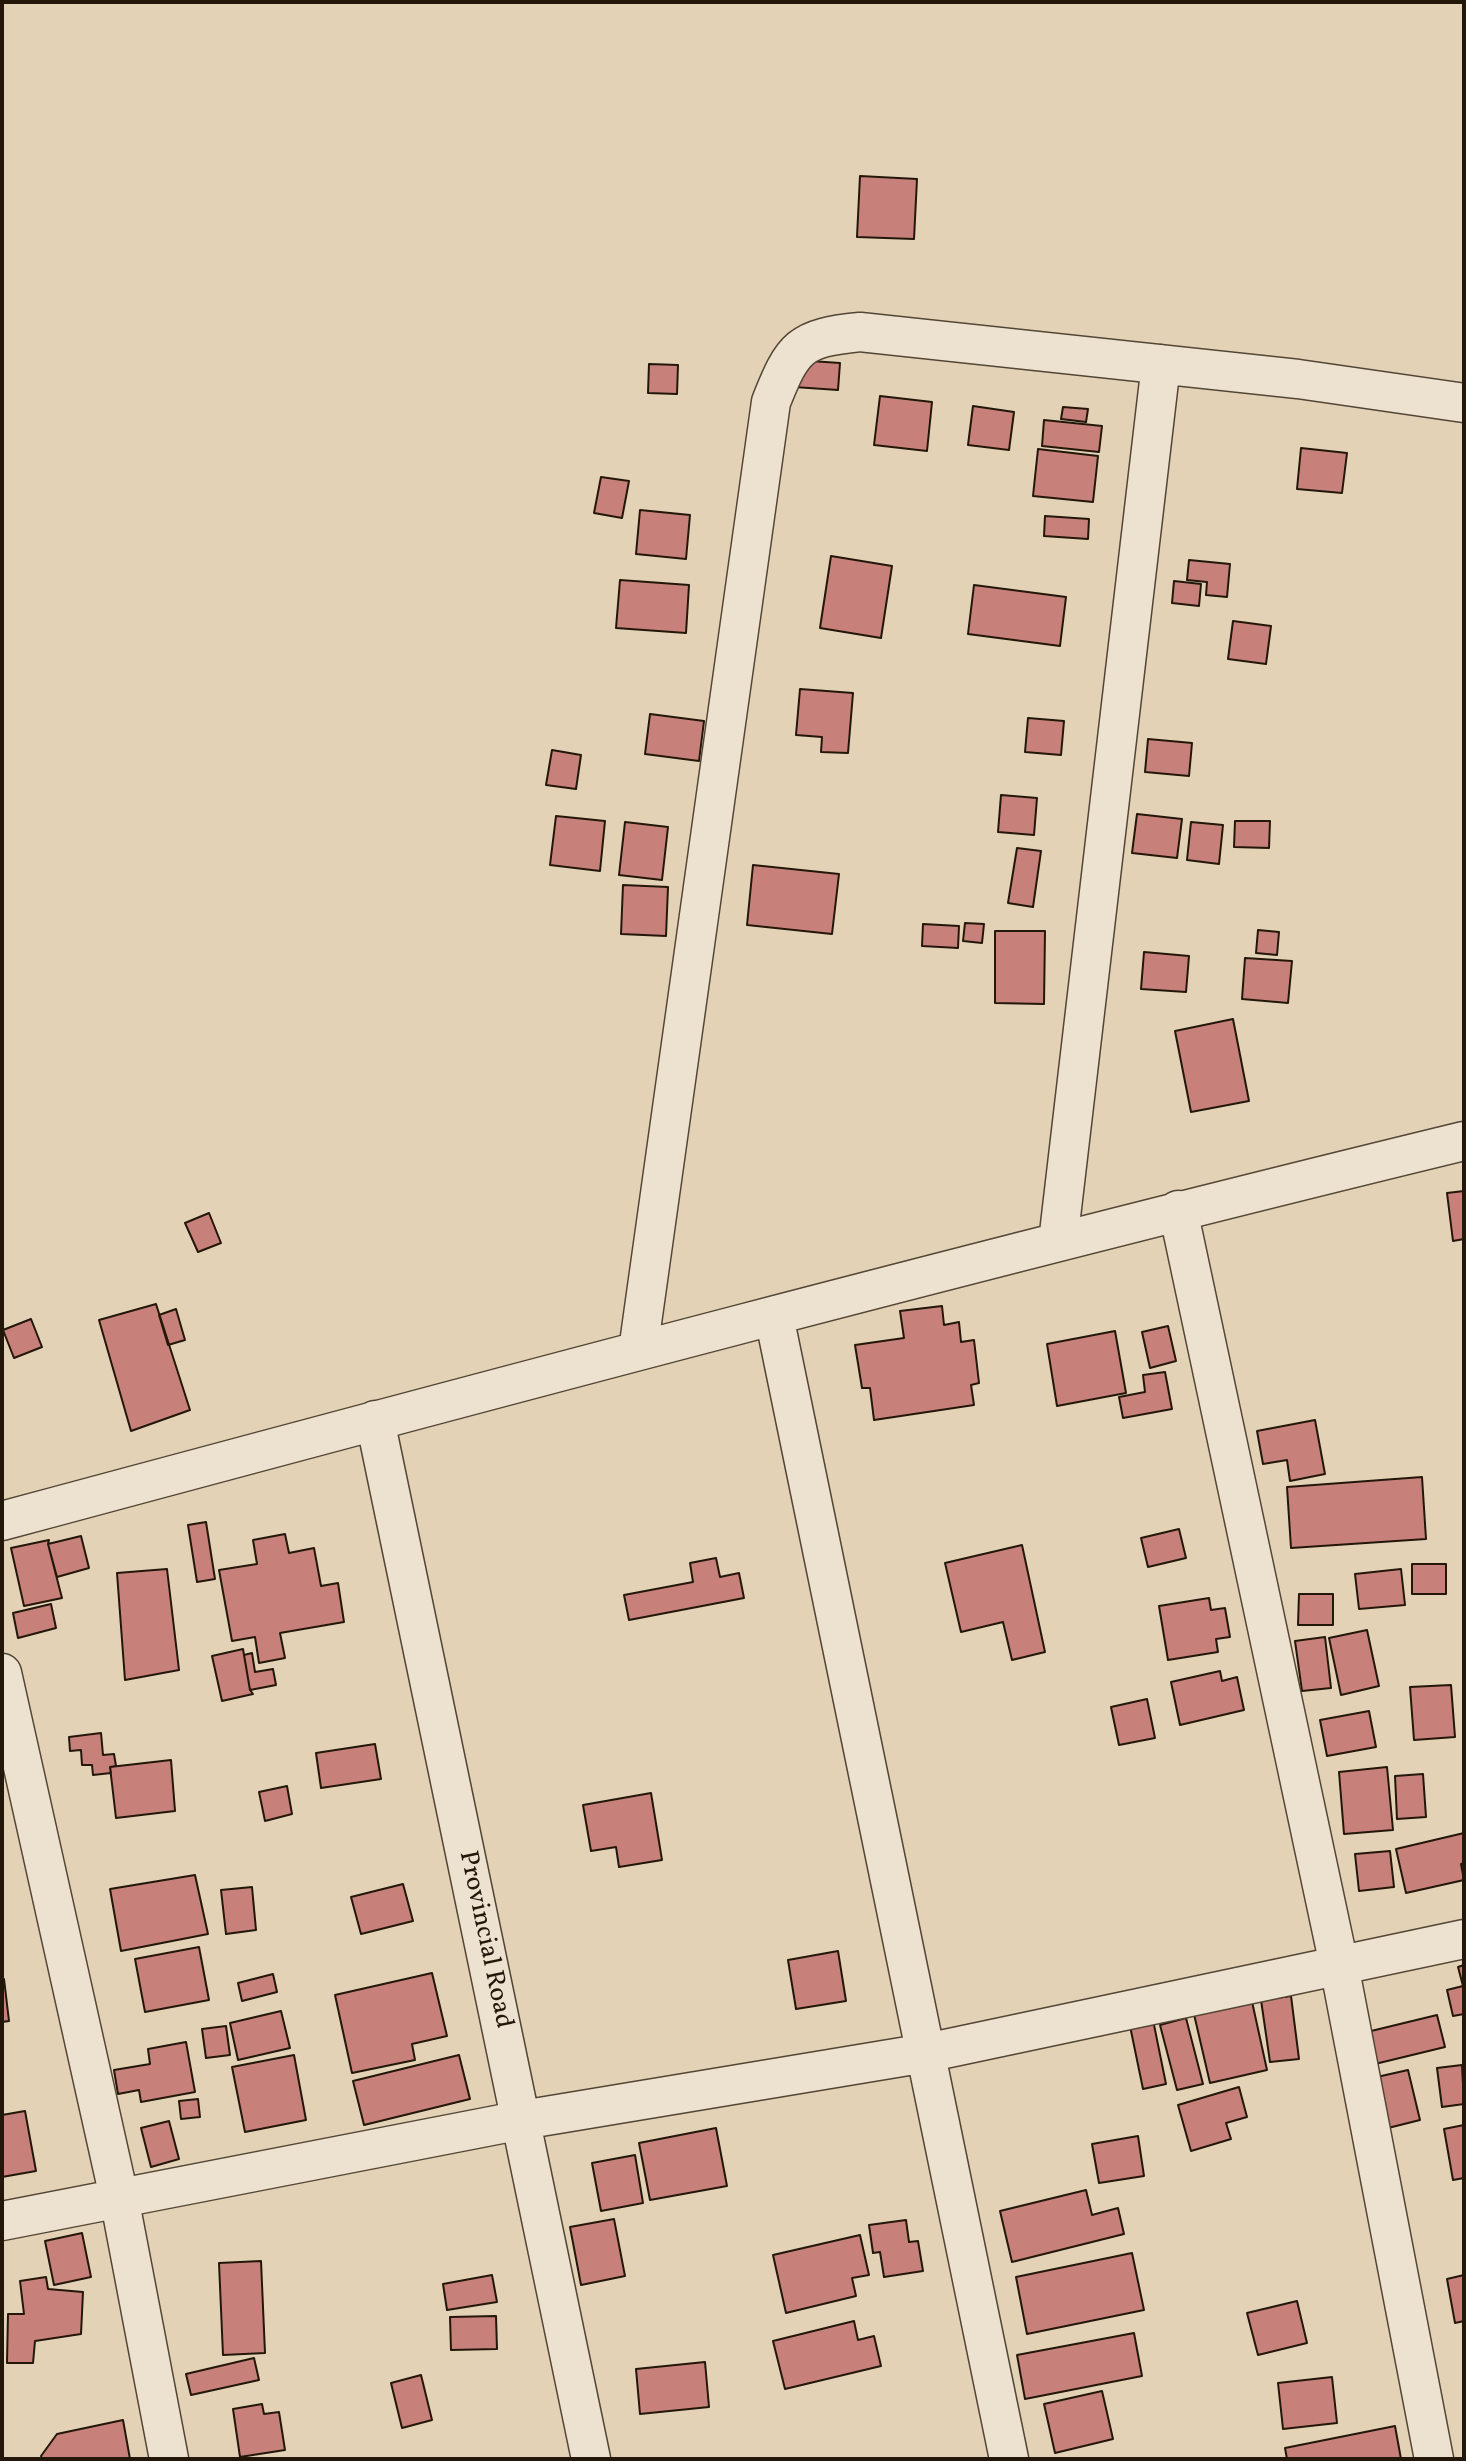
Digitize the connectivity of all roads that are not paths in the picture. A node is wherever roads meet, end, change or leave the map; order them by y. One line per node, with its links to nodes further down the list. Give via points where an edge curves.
1 (1161, 364): 2 (street); 5 (street); 7 (street, via 860,332 830,335 804,345 786,363 771,402)
2 (1464, 404)
3 (1464, 1140): 4 (street)
4 (1178, 1210): 5 (street); 12 (street)
5 (1058, 1242): 6 (street)
6 (774, 1316): 7 (street); 13 (street)
7 (638, 1351): 8 (street)
8 (375, 1420): 9 (street); 14 (street, Provincial Road)
9 (2, 1521)
10 (2, 1673): 15 (street)
11 (1464, 1939): 12 (street)
12 (1339, 1965): 13 (street); 20 (street)
13 (926, 2053): 14 (street); 19 (street)
14 (522, 2120): 15 (street); 18 (street, Provincial Road)
15 (119, 2197): 16 (street); 17 (street)
16 (2, 2221)
17 (169, 2459)
18 (591, 2459)
19 (1009, 2459)
20 (1434, 2459)

